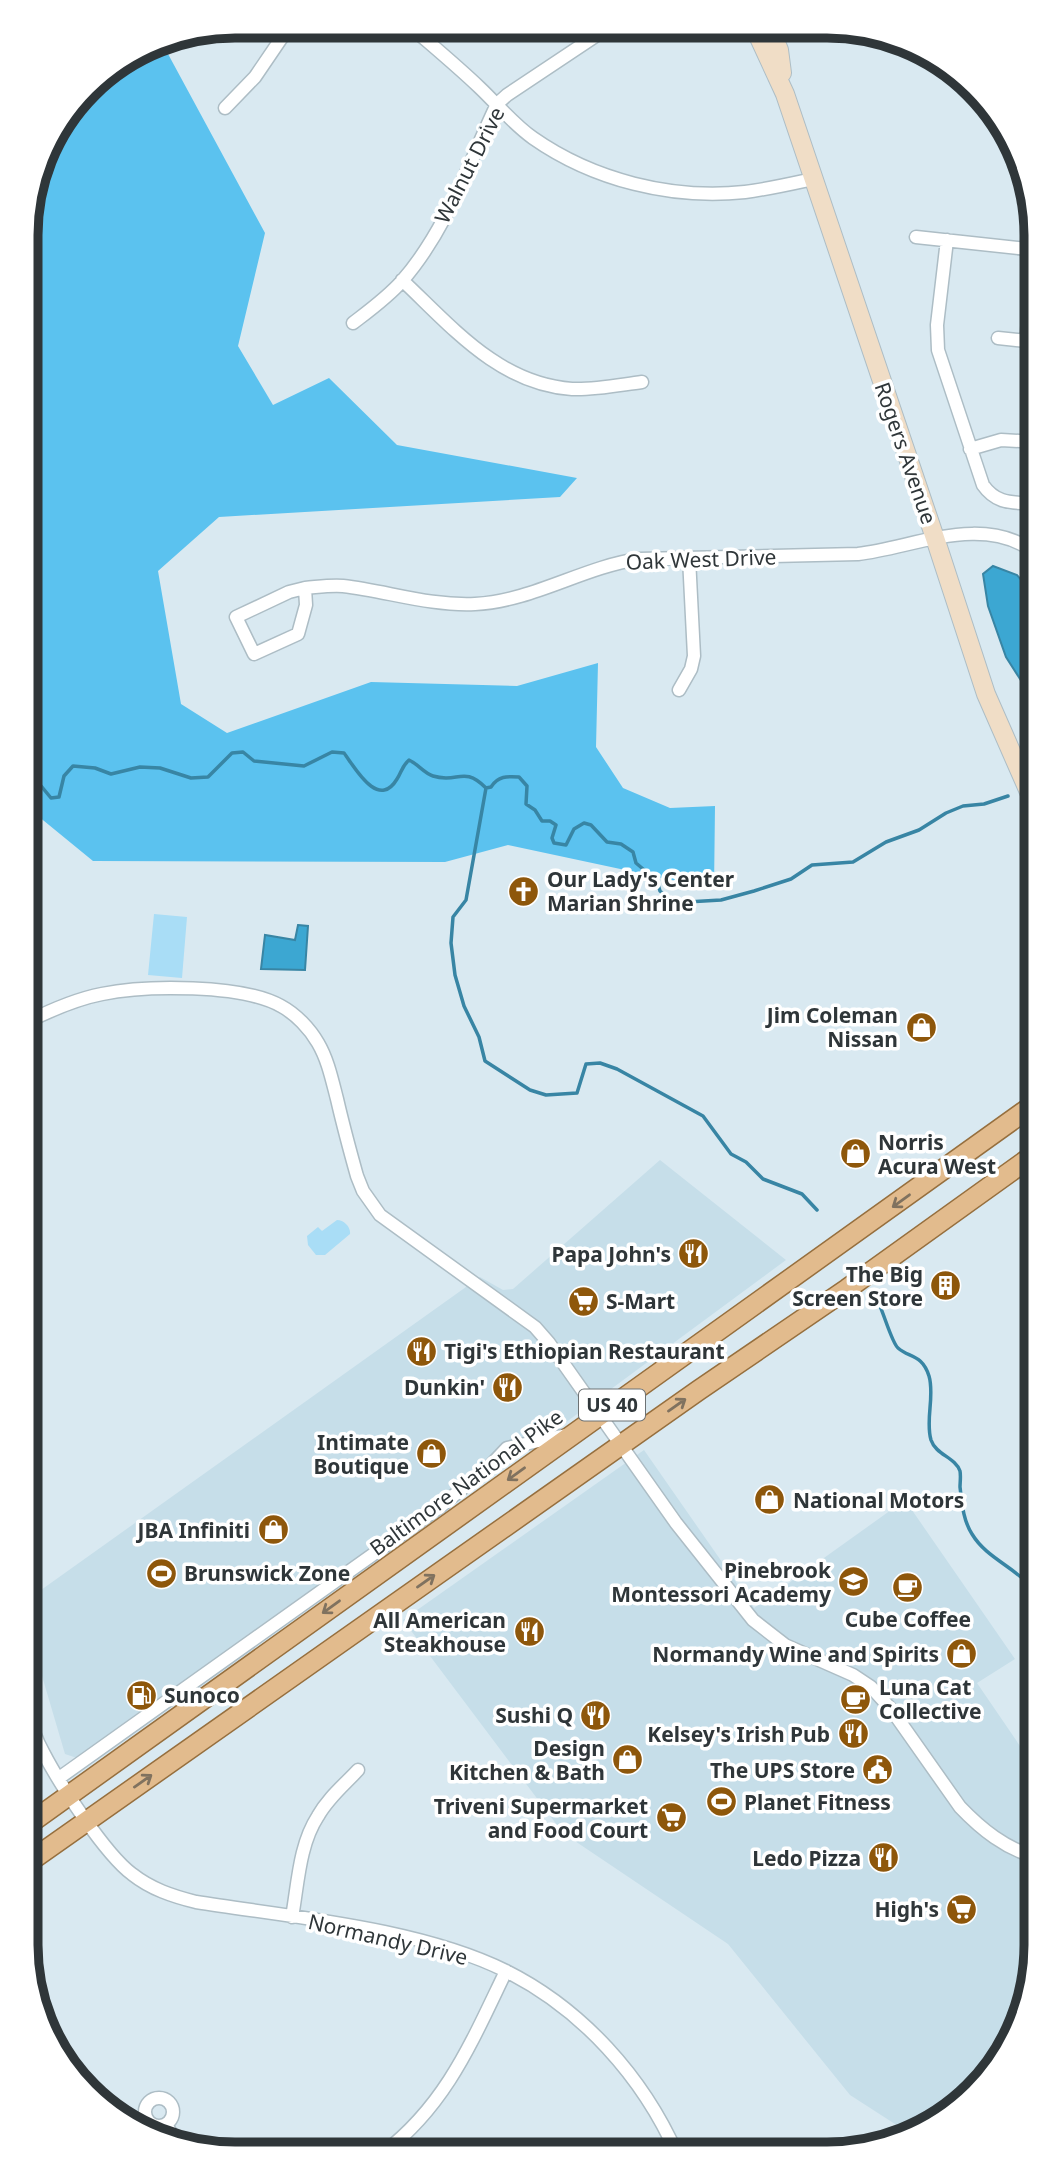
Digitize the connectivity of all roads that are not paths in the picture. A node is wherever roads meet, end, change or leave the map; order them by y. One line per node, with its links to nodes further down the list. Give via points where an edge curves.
1 (282, 38): 8 (street, via 251,82)
2 (423, 38): 7 (street)
3 (592, 38): 7 (street, Walnut Drive)
4 (759, 38): 6 (main road, Rogers Avenue)
5 (774, 38): 6 (main road, Rogers Avenue)
6 (785, 94): 9 (main road, Rogers Avenue)
7 (497, 104): 9 (street, via 533,138 589,170 617,180 712,193); 13 (street, Walnut Drive, via 446,213)
8 (225, 108)
9 (813, 179): 21 (main road, Rogers Avenue)
10 (916, 237): 11 (street)
11 (947, 240): 12 (street); 19 (street, via 938,350)
12 (1024, 249)
13 (402, 281): 14 (street, Walnut Drive); 17 (street, via 488,359 530,381 573,389)
14 (353, 323)
15 (998, 338): 16 (street)
16 (1024, 341)
17 (642, 382)
18 (1024, 441): 19 (street, via 1002,440)
19 (970, 449): 20 (street, via 990,495)
20 (1024, 503)
21 (935, 537): 22 (street, Oak West Drive, via 995,535); 23 (street, Oak West Drive, via 858,554); 26 (main road, Rogers Avenue, via 986,694)
22 (1024, 546)
23 (689, 558): 24 (street, Oak West Drive, via 618,562 528,595 476,604 418,601 342,586); 25 (street, via 694,656)
24 (305, 588): 24 (street, Oak West Drive, via 306,605 298,634 254,654 236,617)
25 (679, 690)
26 (1024, 780)
27 (39, 1017): 30 (street, via 70,1003 125,989 231,992 282,1006 318,1042 327,1062 357,1177 370,1204 535,1327)
28 (1023, 1111): 30 (main road, Baltimore National Pike / US 40, one-way to 30)
29 (1023, 1162): 32 (main road, US 40, one-way to 29)
30 (599, 1414): 31 (main road, Baltimore National Pike / US 40); 32 (street)
31 (570, 1434): 35 (street, via 507,1448 441,1506); 36 (main road, Baltimore National Pike / US 40, one-way to 36)
32 (621, 1445): 38 (main road, US 40, one-way to 32); 39 (street, via 753,1620 785,1645 871,1687 972,1820 999,1841)
33 (38, 1739): 35 (street, Normandy Drive)
34 (358, 1770): 41 (street, via 329,1799 310,1831)
35 (59, 1778): 36 (street, Normandy Drive)
36 (70, 1795): 37 (main road, Baltimore National Pike / US 40); 38 (street, Normandy Drive)
37 (38, 1817)
38 (88, 1820): 40 (main road, US 40); 41 (street, Normandy Drive, via 115,1858 159,1891 196,1902)
39 (1023, 1852)
40 (38, 1855)
41 (292, 1917): 42 (street, Normandy Drive, via 430,1944)
42 (506, 1971): 45 (street, via 454,2076 418,2122); 46 (street, Normandy Drive, via 549,1997 607,2047 632,2077)
43 (166, 2125): 44 (street)
44 (170, 2131)
45 (395, 2142)
46 (670, 2142)

